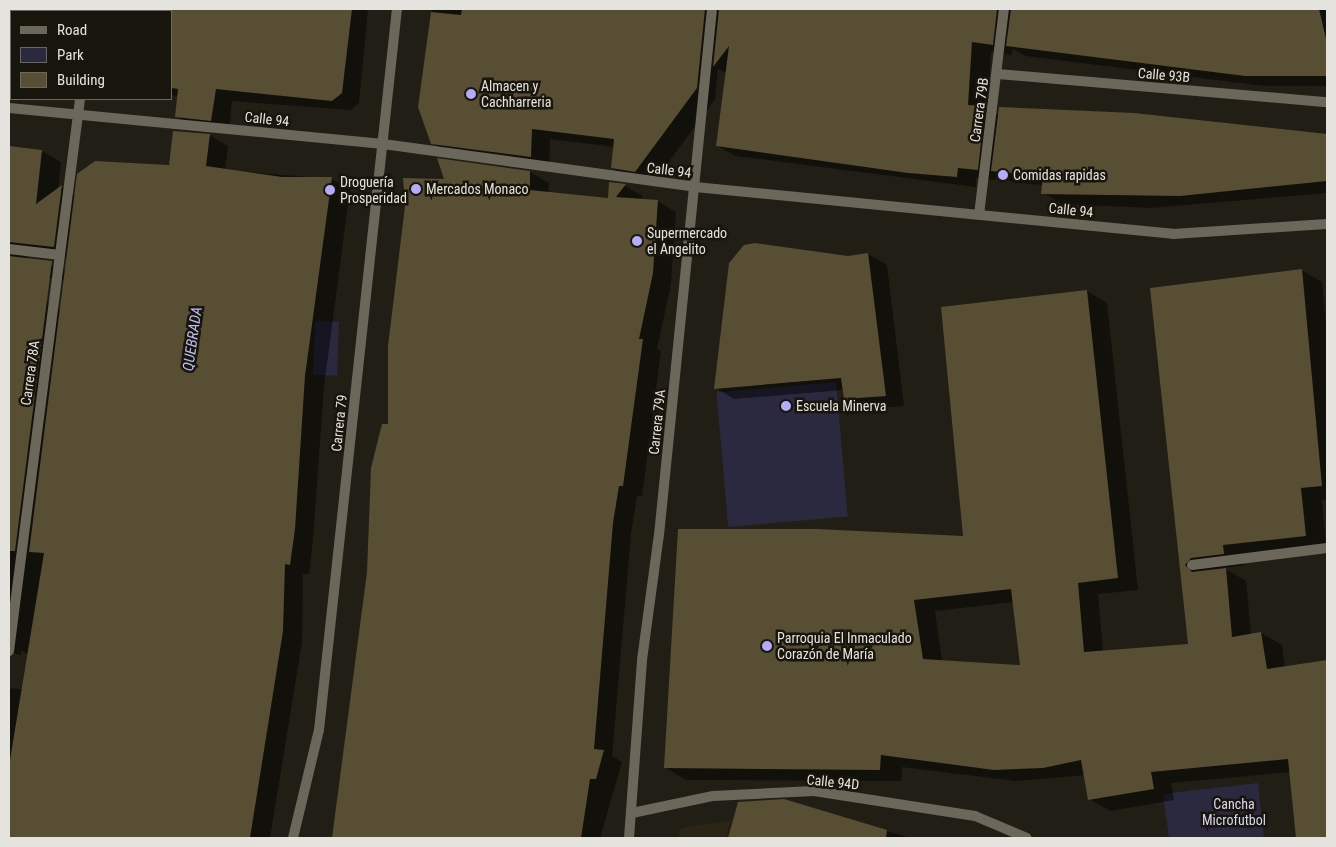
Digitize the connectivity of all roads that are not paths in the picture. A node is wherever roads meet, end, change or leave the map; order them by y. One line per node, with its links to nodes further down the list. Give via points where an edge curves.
1 (396, 9): 9 (street, Carrera 79)
2 (712, 9): 10 (street, Carrera 79A)
3 (1004, 9): 4 (street, Carrera 79B)
4 (998, 74): 6 (street, Calle 93B); 11 (street, Carrera 79B)
5 (80, 100): 8 (street, Carrera 78A)
6 (1327, 102)
7 (9, 108): 8 (street, Calle 94)
8 (78, 115): 9 (street, Calle 94); 14 (street, Carrera 78A)
9 (383, 144): 10 (street, Calle 94); 19 (street, Carrera 79, via 319,730)
10 (695, 187): 11 (street, Calle 94); 18 (street, Carrera 79A, via 642,660)
11 (978, 214): 12 (street, Calle 94, via 1173,234)
12 (1327, 224)
13 (9, 249): 14 (street)
14 (60, 255): 17 (street, Carrera 78A)
15 (1327, 548): 16 (street)
16 (1192, 565)
17 (9, 651)
18 (632, 813): 20 (street, Carrera 79A); 21 (street, Calle 94D, via 713,796 814,791 975,816)
19 (293, 838)
20 (629, 838)
21 (1027, 838)

